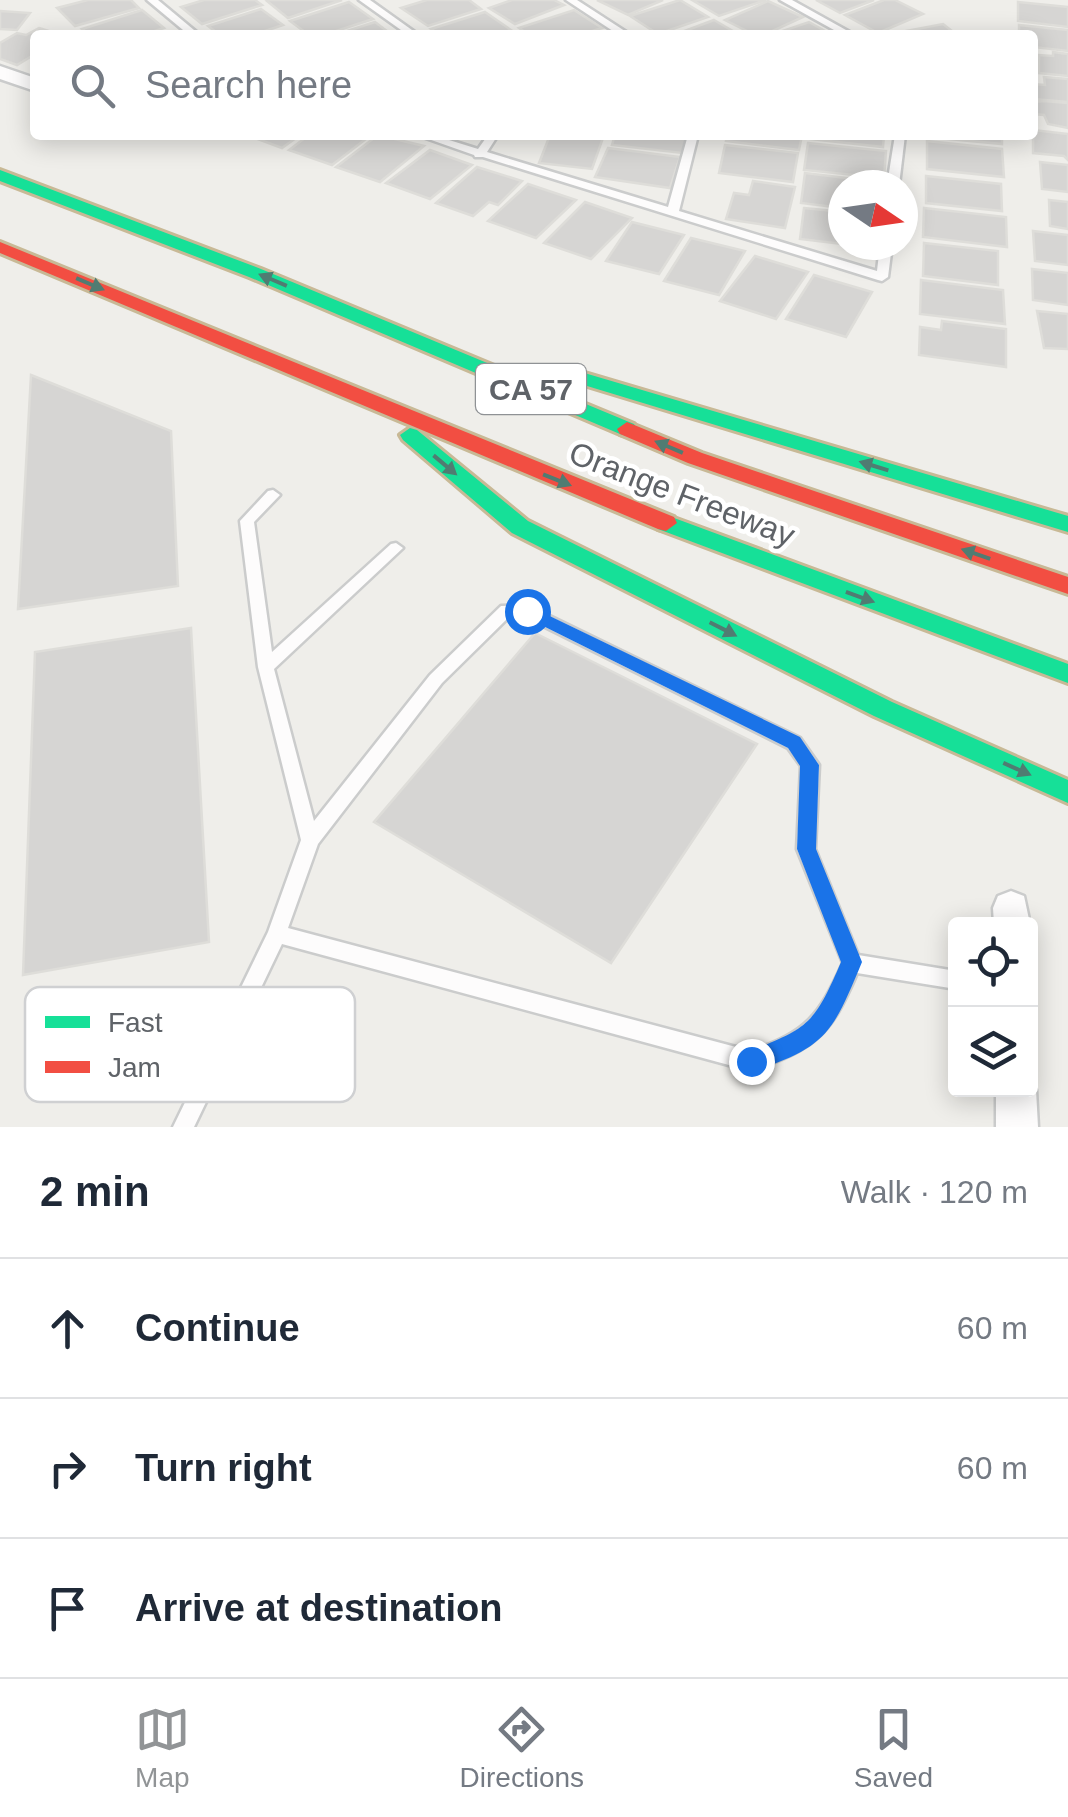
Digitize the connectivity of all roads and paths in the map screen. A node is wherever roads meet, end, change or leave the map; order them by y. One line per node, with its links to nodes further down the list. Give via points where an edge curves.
1 (152, 0): 5 (lane)
2 (364, 0): 6 (lane)
3 (571, 0): 7 (lane)
4 (785, 0): 8 (lane)
5 (189, 30)
6 (407, 30)
7 (618, 30)
8 (841, 30)
9 (0, 72): 10 (street)
10 (30, 83)
11 (437, 140): 15 (lane)
12 (490, 140): 15 (lane)
13 (692, 140): 18 (lane)
14 (899, 140): 16 (lane)
15 (480, 154): 18 (lane)
16 (896, 170)
17 (0, 176): 21 (highway, Orange Freeway / CA 57, one-way to 17)
18 (672, 214): 20 (lane, via 882,277)
19 (0, 246): 22 (highway, Orange Freeway / CA 57, one-way to 22)
20 (884, 260)
21 (326, 302): 24 (highway, one-way to 21); 26 (highway, Orange Freeway / CA 57, one-way to 21, via 695,458)
22 (370, 402): 28 (highway, Orange Freeway / CA 57, one-way to 28, via 741,553); 29 (highway, one-way to 29, via 520,528 883,709)
23 (273, 495): 27 (lane, via 247,521)
24 (1068, 524)
25 (396, 548): 27 (lane)
26 (1068, 586)
27 (266, 666): 30 (lane)
28 (1068, 674)
29 (1068, 792)
30 (310, 840): 31 (lane); 32 (lane, via 436,680 506,610 527,611 794,742 810,765 806,849)
31 (277, 934): 32 (lane, via 751,1061 792,1048 829,1017); 34 (lane)
32 (852, 962): 33 (lane)
33 (948, 979)
34 (251, 987)
35 (1016, 1097): 38 (street)
36 (195, 1102): 37 (lane)
37 (183, 1127)
38 (1018, 1127)

